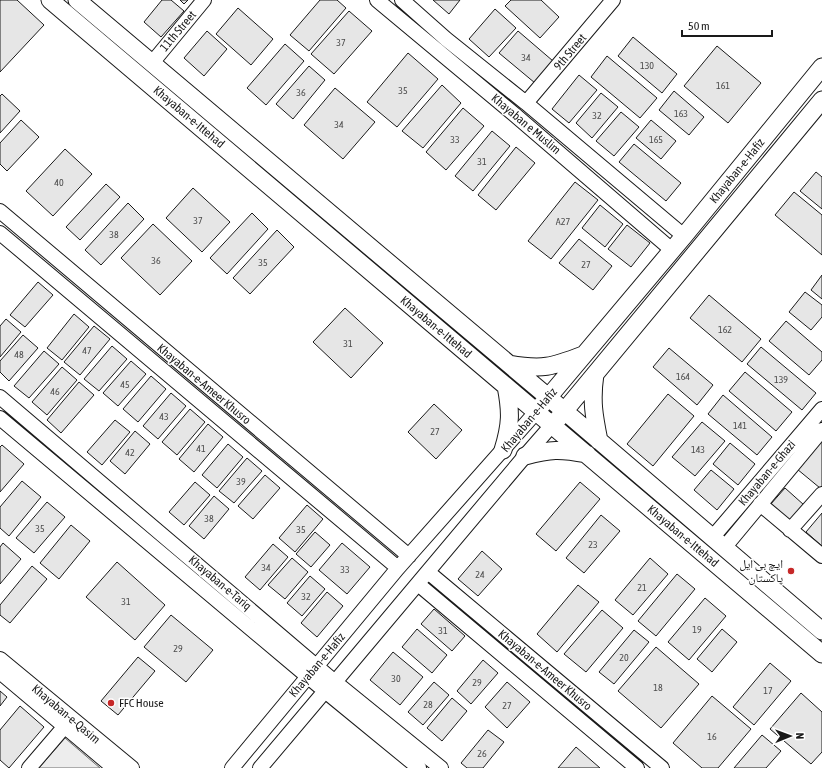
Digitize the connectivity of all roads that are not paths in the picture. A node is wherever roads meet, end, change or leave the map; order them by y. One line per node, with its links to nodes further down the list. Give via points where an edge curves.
1 (50, 0): 23 (main road, Khayaban-e-Ittehad)
2 (77, 0): 8 (main road, Khayaban-e-Ittehad)
3 (204, 0): 8 (street, 11th Street)
4 (377, 0): 7 (street, Khayaban e Muslim)
5 (402, 0): 7 (street)
6 (613, 0): 11 (street, 9th Street)
7 (442, 45): 11 (street); 18 (street, Khayaban e Muslim, via 521,120)
8 (152, 63): 21 (main road, Khayaban-e-Ittehad)
9 (822, 67): 15 (main road, Khayaban-e-Hafiz)
10 (822, 100): 22 (main road, Khayaban-e-Hafiz)
11 (526, 103): 15 (street)
12 (0, 211): 13 (street, Khayaban-e-Ameer Khusro)
13 (23, 230): 16 (street, via 21,237); 17 (street, Khayaban-e-Ameer Khusro)
14 (0, 233): 16 (street, Khayaban-e-Ameer Khusro)
15 (684, 236): 18 (main road, Khayaban-e-Hafiz)
16 (12, 243): 19 (street, Khayaban-e-Ameer Khusro)
17 (39, 244): 19 (street, via 29,247); 44 (street, Khayaban-e-Ameer Khusro)
18 (672, 250): 20 (main road, Khayaban-e-Hafiz)
19 (29, 258): 46 (street, Khayaban-e-Ameer Khusro)
20 (584, 354): 21 (main road, via 545,367 528,368); 24 (main road, Khayaban-e-Hafiz)
21 (509, 364): 24 (main road, Khayaban-e-Ittehad)
22 (595, 374): 28 (main road, Khayaban-e-Hafiz); 33 (main road, via 593,406)
23 (506, 386): 27 (main road, Khayaban-e-Ittehad); 34 (main road, via 510,418 509,432)
24 (548, 397): 27 (main road, Khayaban-e-Hafiz); 28 (main road, Khayaban-e-Ittehad)
25 (0, 398): 32 (street, Khayaban-e-Tariq)
26 (822, 409): 43 (street, Khayaban-e-Ghazi)
27 (537, 411): 30 (main road, Khayaban-e-Ittehad); 34 (street, Khayaban-e-Hafiz)
28 (564, 411): 30 (main road, Khayaban-e-Hafiz); 33 (main road, Khayaban-e-Ittehad)
29 (0, 418): 35 (street, Khayaban-e-Tariq)
30 (552, 425): 37 (main road, Khayaban-e-Ittehad); 38 (street, Khayaban-e-Hafiz)
31 (822, 430): 41 (street, Khayaban-e-Ghazi)
32 (47, 437): 35 (street, via 49,447); 36 (street, Khayaban-e-Tariq)
33 (600, 442): 43 (main road, Khayaban-e-Ittehad)
34 (503, 450): 44 (street, Khayaban-e-Hafiz)
35 (39, 452): 39 (street, Khayaban-e-Tariq)
36 (66, 452): 39 (street, via 58,455); 52 (street, Khayaban-e-Tariq)
37 (587, 454): 38 (main road, via 550,450); 50 (main road, Khayaban-e-Ittehad)
38 (525, 456): 47 (street, Khayaban-e-Hafiz)
39 (56, 465): 52 (street, Khayaban-e-Tariq)
40 (822, 494): 42 (street)
41 (760, 504): 42 (street); 43 (street, Khayaban-e-Ghazi)
42 (790, 530): 45 (street)
43 (718, 543): 49 (main road, Khayaban-e-Ittehad)
44 (409, 556): 46 (street, Khayaban-e-Hafiz)
45 (822, 556)
46 (398, 568): 52 (street, Khayaban-e-Hafiz)
47 (428, 572): 48 (street, Khayaban-e-Hafiz); 56 (street, Khayaban-e-Ameer Khusro)
48 (418, 584): 54 (street, Khayaban-e-Hafiz); 57 (street, Khayaban-e-Ameer Khusro)
49 (822, 630)
50 (822, 654)
51 (0, 659): 60 (street, Khayaban-e-Qasim)
52 (312, 670): 54 (street, Khayaban-e-Tariq); 61 (street, Khayaban-e-Hafiz)
53 (0, 672): 55 (street, Khayaban-e-Qasim)
54 (330, 687): 62 (street, Khayaban-e-Hafiz); 63 (street, Khayaban-e-Tariq); 64 (street, Khayaban-e-Tariq)
55 (65, 726): 58 (street); 59 (street, Khayaban-e-Qasim)
56 (644, 753): 57 (street); 65 (street, Khayaban-e-Ameer Khusro)
57 (635, 767)
58 (29, 768)
59 (114, 768)
60 (132, 768)
61 (232, 768)
62 (260, 768)
63 (419, 768)
64 (441, 768)
65 (662, 768)

